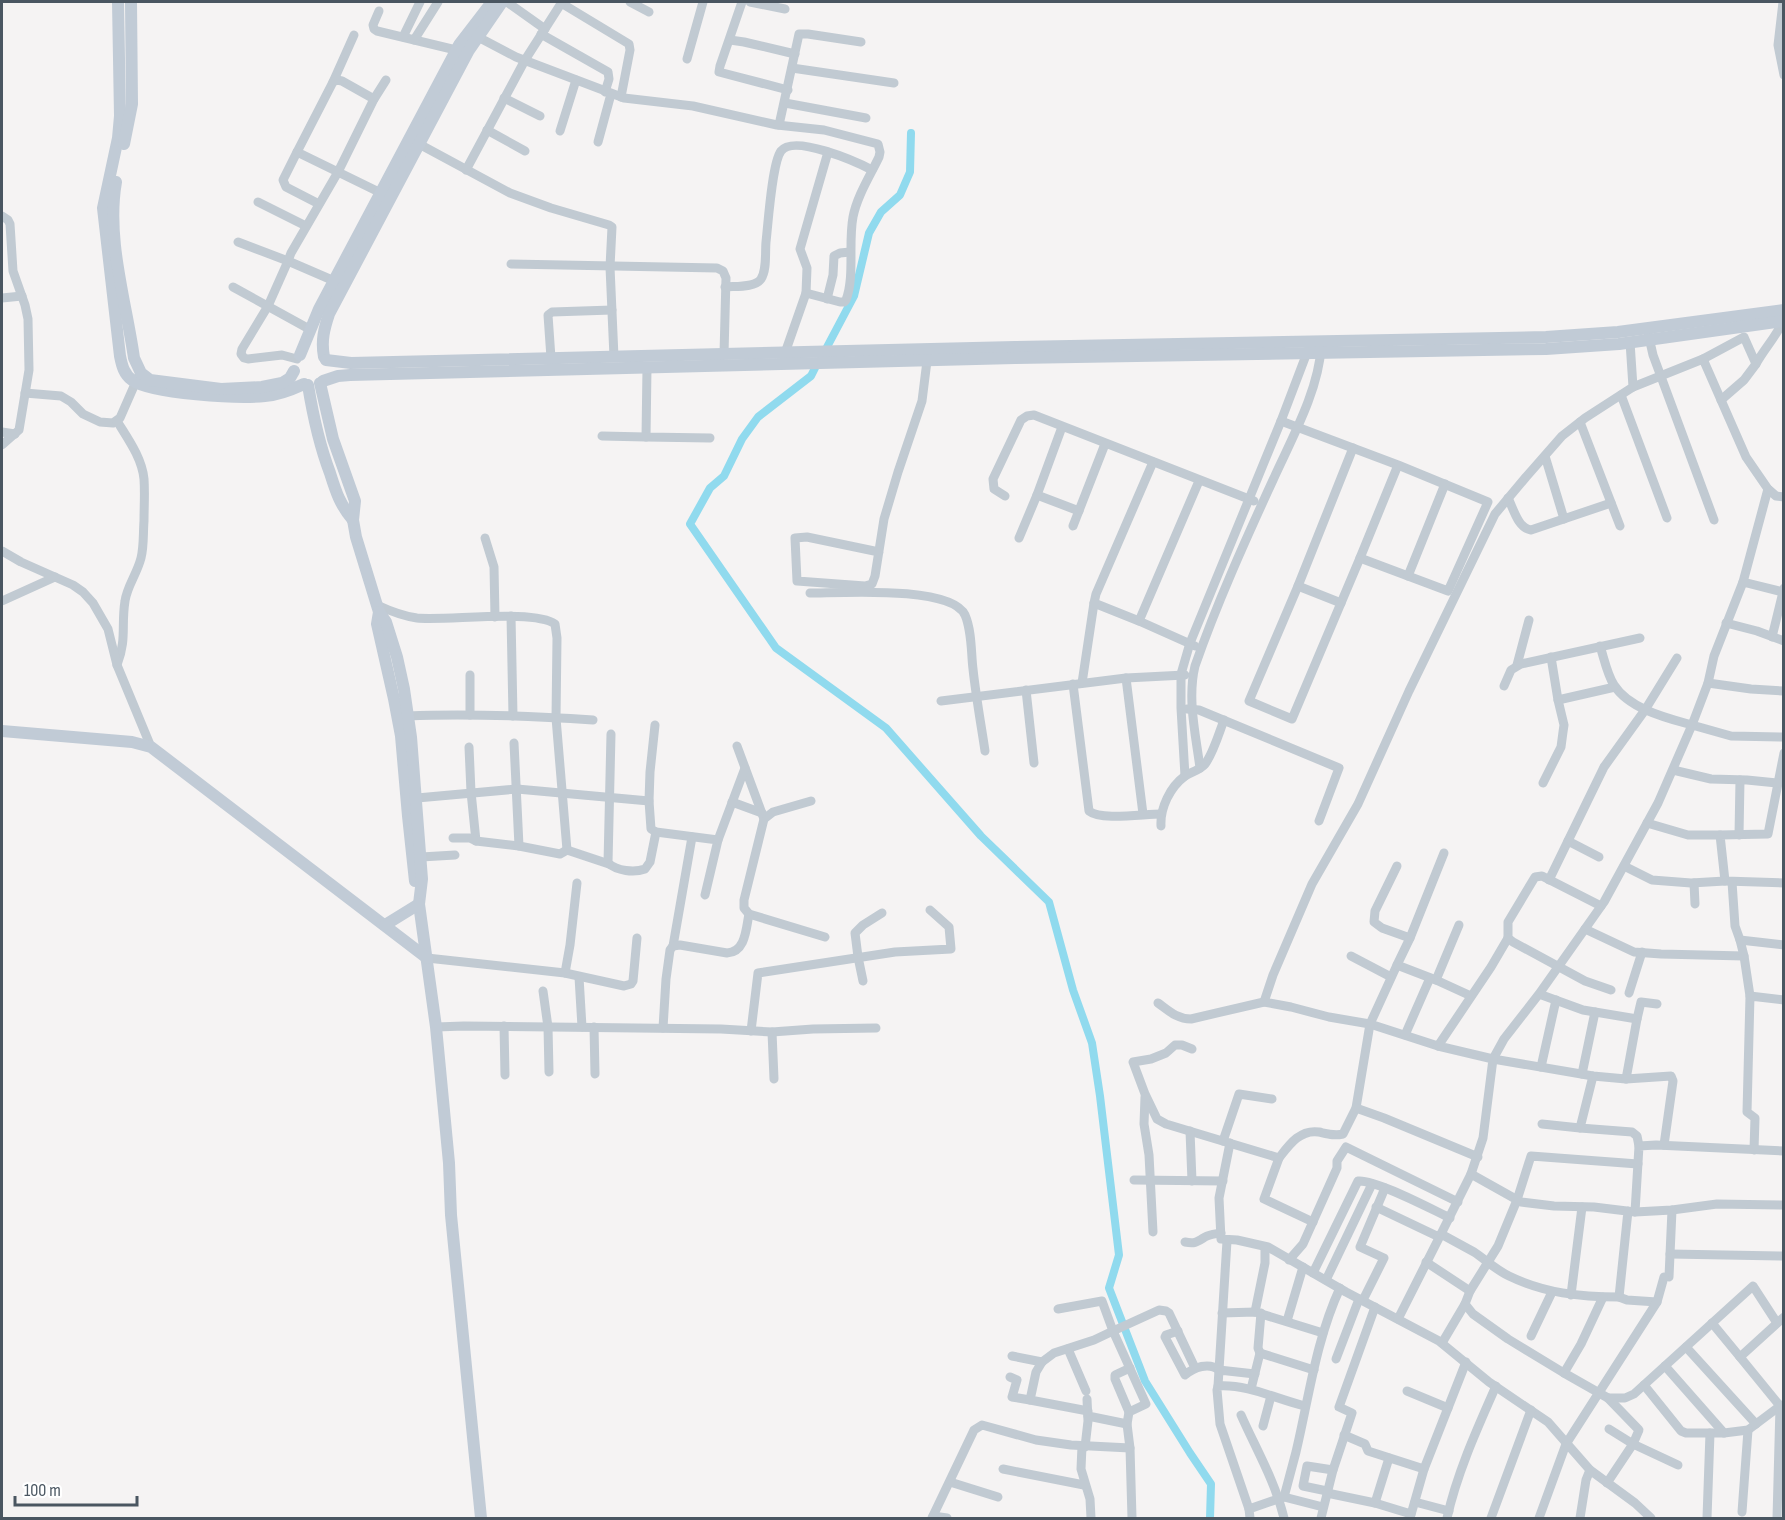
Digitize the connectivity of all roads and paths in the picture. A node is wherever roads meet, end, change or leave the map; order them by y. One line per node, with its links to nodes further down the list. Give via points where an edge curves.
1 (118, 2): 89 (main road, via 120,116 103,208 120,357 124,371)
2 (131, 2): 89 (main road, via 132,105 115,185 113,218)
3 (420, 2): 19 (street)
4 (438, 2): 21 (street)
5 (492, 2): 24 (main road)
6 (502, 2): 20 (main road)
7 (507, 2): 17 (street)
8 (562, 2): 17 (street); 36 (street, via 629,44)
9 (630, 2): 16 (street)
10 (703, 2): 26 (street)
11 (742, 2): 22 (street)
12 (750, 2): 14 (street)
13 (1783, 2): 29 (street, via 1778,45)
14 (785, 9)
15 (380, 11): 19 (street, via 374,29)
16 (649, 12)
17 (543, 31): 27 (street); 35 (street, via 608,72)
18 (354, 35): 32 (street)
19 (403, 37): 21 (street)
20 (478, 37): 27 (street); 46 (main road)
21 (414, 40): 24 (street)
22 (730, 40): 25 (street); 34 (street, via 719,72)
23 (861, 42): 25 (street, via 799,34)
24 (456, 50): 53 (main road)
25 (795, 54): 28 (street)
26 (687, 59)
27 (525, 60): 31 (street); 37 (street)
28 (792, 68): 33 (street); 34 (street)
29 (1784, 75)
30 (386, 80): 38 (street)
31 (576, 80): 35 (street); 44 (street)
32 (333, 82): 38 (street, via 342,81); 48 (street)
33 (894, 83)
34 (788, 90): 39 (street)
35 (608, 93): 36 (street); 45 (street)
36 (621, 97): 42 (street, via 693,106)
37 (504, 98): 40 (street); 43 (street)
38 (374, 99): 52 (street)
39 (785, 103): 41 (street); 42 (street)
40 (540, 116)
41 (866, 118)
42 (779, 125): 51 (street, via 825,130 878,144 880,152)
43 (487, 130): 47 (street); 50 (street)
44 (560, 131)
45 (598, 141)
46 (419, 144): 50 (street); 63 (main road)
47 (525, 151)
48 (297, 152): 52 (street); 55 (street, via 283,184)
49 (828, 152): 51 (street); 65 (street, via 793,145 780,152 761,279); 66 (street, via 800,249 807,268)
50 (466, 170): 62 (street, via 510,193 609,225 613,231)
51 (872, 170): 59 (street, via 855,210)
52 (338, 172): 53 (street); 55 (street)
53 (381, 193): 63 (main road)
54 (258, 202): 57 (street)
55 (319, 204): 57 (street)
56 (2, 216): 67 (street, via 10,224 13,272)
57 (306, 226): 60 (street)
58 (238, 242): 60 (street)
59 (850, 252): 69 (street, via 834,256); 69 (street, via 846,300)
60 (288, 261): 63 (street); 70 (street)
61 (512, 264): 62 (street)
62 (610, 267): 65 (street, via 717,268 726,278); 71 (street)
63 (339, 283): 74 (main road, via 319,309); 81 (main road, via 324,327)
64 (233, 287): 70 (street)
65 (725, 287): 79 (street)
66 (806, 293): 69 (street); 78 (street)
67 (22, 296): 68 (street); 92 (street, via 29,336)
68 (2, 298)
69 (827, 299)
70 (268, 306): 74 (street); 85 (street, via 241,354 248,359 282,355)
71 (612, 310): 80 (street); 82 (street, via 548,315)
72 (1784, 310): 75 (main road)
73 (1783, 321): 75 (main road); 86 (street)
74 (311, 330): 85 (main road)
75 (1648, 334): 76 (main road); 77 (main road); 88 (street)
76 (1630, 342): 77 (main road, via 1546,349); 91 (street)
77 (1314, 347): 78 (main road); 84 (main road); 96 (street); 98 (street, via 1317,375)
78 (785, 352): 79 (main road)
79 (724, 354): 80 (main road)
80 (614, 357): 82 (main road)
81 (325, 358): 82 (main road, via 351,363); 85 (main road, via 312,351); 90 (main road, via 328,373)
82 (551, 358)
83 (1703, 359): 86 (street, via 1744,337); 88 (street); 94 (street)
84 (927, 361): 87 (main road); 131 (street, via 922,401 884,519)
85 (297, 362): 89 (main road, via 290,378 262,387 221,389); 90 (main road, via 298,379)
86 (1756, 364): 94 (street)
87 (646, 368): 90 (main road, via 350,375); 103 (street)
88 (1662, 376): 91 (street); 125 (street)
89 (138, 377): 90 (main road, via 148,388 221,397 263,397); 95 (street)
90 (314, 383): 124 (main road, via 355,501); 124 (main road, via 315,426 322,452 342,507)
91 (1633, 387): 93 (street)
92 (25, 393): 95 (street, via 61,396 82,414 100,422); 101 (street)
93 (1621, 395): 97 (street); 122 (street)
94 (1721, 400): 113 (street, via 1746,458)
95 (120, 417): 156 (street, via 141,465 144,493 143,549 125,599 123,651)
96 (1281, 421): 98 (street); 118 (street)
97 (1580, 422): 108 (street); 119 (street)
98 (1297, 426): 107 (street); 120 (street)
99 (1062, 427): 105 (street); 114 (street); 115 (street, via 1034,415 1021,420 993,479 994,489)
100 (2, 432): 101 (street)
101 (15, 435): 106 (street)
102 (602, 436): 103 (street)
103 (646, 437): 104 (street)
104 (710, 438)
105 (1105, 444): 109 (street); 121 (street)
106 (2, 445)
107 (1353, 448): 110 (street); 136 (street)
108 (1545, 456): 117 (street); 123 (street)
109 (1152, 462): 111 (street); 140 (street)
110 (1398, 465): 112 (street); 132 (street)
111 (1199, 481): 118 (street); 146 (street)
112 (1445, 484): 133 (street); 133 (street, via 1488,502 1448,591)
113 (1768, 489): 116 (street); 135 (street)
114 (1038, 495): 121 (street); 129 (street)
115 (1005, 496)
116 (1784, 497)
117 (1508, 498): 123 (street, via 1525,529); 272 (street, via 1495,514 1358,804 1312,884)
118 (1249, 500): 120 (street); 151 (street)
119 (1611, 502): 123 (street); 127 (street)
120 (1262, 505): 153 (street)
121 (1079, 511): 126 (street)
122 (1667, 518)
123 (1564, 519)
124 (353, 520): 142 (main road)
125 (1714, 520)
126 (1072, 526)
127 (1620, 526)
128 (485, 538): 144 (street, via 494,567)
129 (1019, 538)
130 (2, 550): 134 (street)
131 (879, 552): 131 (street, via 872,584 797,580 795,538)
132 (1360, 558): 133 (street); 141 (street)
133 (1408, 576)
134 (55, 577): 139 (street); 156 (street, via 73,585 93,603 108,629)
135 (1743, 582): 137 (street); 147 (street)
136 (1298, 586): 141 (street); 141 (street, via 1249,701 1292,719)
137 (1783, 590): 148 (street)
138 (810, 593): 168 (street, via 892,592 952,604 965,615)
139 (2, 601)
140 (1094, 603): 146 (street); 163 (street)
141 (1341, 603)
142 (378, 608): 144 (street, via 419,618); 175 (main road, via 397,657); 236 (main road, via 376,624 401,736)
143 (510, 616): 144 (street); 176 (street); 177 (street, via 546,619 555,624)
144 (495, 617)
145 (1529, 620): 157 (street)
146 (1139, 621): 151 (street)
147 (1726, 623): 148 (street); 162 (street)
148 (1772, 637): 150 (street)
149 (1640, 638): 152 (street)
150 (1784, 641)
151 (1190, 643): 153 (street); 158 (street)
152 (1600, 646): 154 (street); 165 (street)
153 (1201, 650): 160 (street)
154 (1551, 657): 157 (street); 169 (street)
155 (1677, 658): 173 (street)
156 (117, 665): 187 (street)
157 (1517, 665): 164 (street, via 1507,675)
158 (1181, 674): 160 (street); 161 (street); 171 (street)
159 (470, 675): 174 (street)
160 (1193, 676): 172 (street)
161 (1126, 678): 163 (street); 207 (street)
162 (1708, 683): 167 (street); 181 (street)
163 (1077, 684): 166 (street); 207 (street, via 1089,811 1105,817)
164 (1504, 686)
165 (1615, 687): 169 (street); 173 (street)
166 (1026, 690): 168 (street); 191 (street)
167 (1784, 692)
168 (976, 696): 170 (street); 189 (street)
169 (1558, 700): 197 (street, via 1564,725 1561,747)
170 (941, 701)
171 (1181, 708): 172 (street); 195 (street)
172 (1192, 710): 179 (street); 193 (street)
173 (1645, 710): 181 (street); 220 (street, via 1604,766)
174 (470, 715): 175 (street); 176 (street)
175 (408, 716): 202 (main road)
176 (513, 716): 177 (street)
177 (556, 718): 178 (street); 201 (street)
178 (593, 720)
179 (1224, 720): 193 (street, via 1209,758); 210 (street, via 1339,768)
180 (656, 725): 204 (street)
181 (1692, 725): 184 (street, via 1731,736); 194 (street)
182 (2, 731): 187 (main road, via 132,741)
183 (611, 734): 203 (street)
184 (1784, 737)
185 (514, 742): 199 (street)
186 (737, 746): 192 (street)
187 (150, 747): 242 (main road)
188 (469, 747): 200 (street)
189 (985, 751)
190 (1783, 758): 198 (street)
191 (1034, 763)
192 (745, 768): 206 (street); 209 (street)
193 (1200, 768): 195 (street)
194 (1673, 770): 196 (street, via 1711,779); 211 (street)
195 (1185, 776): 208 (street)
196 (1740, 780): 198 (street); 215 (street)
197 (1544, 783)
198 (1777, 783): 215 (street, via 1768,834)
199 (517, 789): 200 (street); 201 (street); 221 (street)
200 (471, 792): 202 (street); 219 (street)
201 (562, 794): 203 (street); 222 (street)
202 (417, 798): 225 (main road)
203 (610, 798): 204 (street); 227 (street)
204 (650, 801): 213 (street, via 651,829)
205 (811, 801): 209 (street)
206 (732, 802): 209 (street); 218 (street)
207 (1143, 814): 208 (street)
208 (1161, 814): 212 (street)
209 (763, 816): 241 (street, via 744,900)
210 (1319, 821)
211 (1647, 824): 214 (street, via 1688,835); 229 (street)
212 (1161, 826)
213 (656, 832): 216 (street); 227 (street, via 645,869 637,872)
214 (1720, 835): 215 (street); 231 (street)
215 (1739, 835)
216 (692, 837): 218 (street); 251 (street)
217 (453, 838): 219 (street)
218 (718, 840): 235 (street)
219 (476, 841): 221 (street)
220 (1568, 841): 226 (street); 230 (street)
221 (519, 846): 222 (street, via 560,854)
222 (567, 850): 227 (street)
223 (1444, 853): 247 (street)
224 (455, 855): 225 (street)
225 (421, 857): 236 (main road)
226 (1599, 857)
227 (609, 864)
228 (1396, 866): 247 (street, via 1375,911 1374,922)
229 (1624, 866): 233 (street, via 1652,880); 238 (street)
230 (1550, 880): 238 (street); 248 (street, via 1535,877 1508,922)
231 (1729, 881): 233 (street); 234 (street); 249 (street)
232 (577, 883): 259 (street)
233 (1694, 883): 237 (street)
234 (1784, 883)
235 (705, 896)
236 (419, 900): 242 (main road); 256 (main road)
237 (1695, 904)
238 (1601, 906): 244 (street)
239 (930, 910): 255 (street, via 949,927 951,950)
240 (882, 913): 255 (street, via 855,933)
241 (749, 914): 245 (street); 251 (street, via 742,945 734,953)
242 (385, 925): 256 (main road)
243 (1459, 925): 262 (street)
244 (1585, 929): 252 (street); 258 (street)
245 (825, 937)
246 (637, 938): 260 (street, via 631,984)
247 (1410, 938): 257 (street)
248 (1508, 938): 258 (street); 268 (street)
249 (1740, 940): 250 (street); 254 (street)
250 (1784, 945)
251 (673, 946): 283 (street)
252 (1642, 952): 254 (street); 266 (street)
253 (1351, 956): 261 (street)
254 (1744, 956): 269 (street)
255 (858, 957): 263 (street); 285 (street, via 758,973)
256 (427, 958): 259 (street); 279 (main road)
257 (1397, 965): 261 (street); 262 (street)
258 (1558, 967): 264 (street); 267 (street)
259 (565, 973): 260 (street)
260 (579, 977): 281 (street)
261 (1391, 977): 277 (street)
262 (1433, 979): 268 (street); 287 (street)
263 (863, 981)
264 (1611, 990)
265 (543, 991): 280 (street)
266 (1629, 993)
267 (1539, 994): 270 (street); 290 (street)
268 (1471, 996): 288 (street)
269 (1750, 996): 271 (street); 308 (street, via 1747,1112 1755,1118)
270 (1556, 1000): 275 (street); 291 (street)
271 (1784, 1000)
272 (1264, 1002): 273 (street, via 1191,1019 1173,1015); 277 (street)
273 (1158, 1003)
274 (1657, 1004): 276 (street, via 1641,1002)
275 (1595, 1012): 276 (street); 294 (street)
276 (1637, 1019): 298 (street)
277 (1370, 1024): 287 (street); 301 (street)
278 (504, 1026): 279 (street); 280 (street); 295 (street)
279 (436, 1027): 429 (main road)
280 (548, 1027): 281 (street); 292 (street)
281 (582, 1027): 282 (street)
282 (594, 1027): 283 (street); 293 (street)
283 (663, 1028): 285 (street)
284 (876, 1028): 286 (street)
285 (751, 1030): 286 (street)
286 (772, 1032): 297 (street)
287 (1405, 1035): 288 (street)
288 (1438, 1046): 290 (street)
289 (1192, 1049): 299 (street, via 1175,1045 1166,1053 1133,1062)
290 (1493, 1059): 291 (street); 310 (street)
291 (1541, 1067): 294 (street)
292 (549, 1072)
293 (595, 1074)
294 (1582, 1074): 296 (street)
295 (505, 1075)
296 (1593, 1076): 298 (street); 303 (street)
297 (774, 1079)
298 (1626, 1079): 306 (street, via 1671,1076)
299 (1145, 1094): 304 (street, via 1158,1119); 315 (street, via 1144,1124)
300 (1272, 1099): 305 (street, via 1239,1094)
301 (1356, 1108): 310 (street); 311 (street, via 1343,1134 1305,1134 1290,1143)
302 (1542, 1124): 303 (street)
303 (1580, 1128): 307 (street, via 1632,1132)
304 (1190, 1131): 305 (street); 316 (street)
305 (1226, 1142): 311 (street); 317 (street)
306 (1664, 1145): 307 (street); 308 (street)
307 (1639, 1146): 312 (street)
308 (1754, 1149): 309 (street)
309 (1784, 1151)
310 (1478, 1157): 313 (street)
311 (1279, 1158): 328 (street, via 1264,1199)
312 (1638, 1164): 320 (street, via 1531,1156); 326 (street)
313 (1470, 1174): 320 (street); 321 (street)
314 (1134, 1180): 315 (street)
315 (1151, 1180): 316 (street); 329 (street)
316 (1192, 1181): 317 (street)
317 (1223, 1181): 331 (street, via 1219,1198)
318 (1372, 1184): 319 (street); 340 (street, via 1358,1181 1354,1185); 341 (street)
319 (1385, 1188): 323 (street); 327 (street)
320 (1518, 1200): 324 (street); 338 (street)
321 (1458, 1202): 327 (street); 328 (street, via 1346,1147)
322 (1784, 1205): 325 (street, via 1717,1204)
323 (1376, 1207): 330 (street); 348 (street, via 1360,1247 1384,1258)
324 (1581, 1207): 326 (street); 345 (street)
325 (1672, 1210): 326 (street); 334 (street)
326 (1632, 1212): 347 (street)
327 (1450, 1218): 330 (street)
328 (1313, 1222): 336 (street, via 1303,1244)
329 (1153, 1232)
330 (1440, 1235): 337 (street); 338 (street)
331 (1224, 1237): 332 (street, via 1206,1237 1194,1244); 333 (street); 354 (street)
332 (1185, 1242)
333 (1265, 1247): 336 (street); 353 (street)
334 (1670, 1254): 335 (street); 349 (street)
335 (1784, 1256)
336 (1289, 1260): 339 (street)
337 (1426, 1262): 343 (street); 355 (street)
338 (1488, 1262): 343 (street); 344 (street, via 1524,1283)
339 (1303, 1267): 340 (street); 357 (street)
340 (1313, 1273): 341 (street)
341 (1326, 1280): 342 (street)
342 (1340, 1288): 348 (street); 361 (street)
343 (1470, 1291): 350 (street)
344 (1552, 1292): 345 (street); 362 (street)
345 (1571, 1295): 346 (street)
346 (1602, 1297): 347 (street); 377 (street)
347 (1618, 1298): 349 (street)
348 (1361, 1299): 351 (street); 369 (street)
349 (1657, 1302): 385 (street)
350 (1465, 1304): 363 (street); 377 (street, via 1508,1339)
351 (1374, 1307): 355 (street); 403 (street, via 1339,1407 1352,1413)
352 (1058, 1309): 359 (street, via 1102,1301)
353 (1258, 1312): 354 (street); 357 (street); 366 (street)
354 (1222, 1313): 375 (street)
355 (1398, 1319): 363 (street)
356 (1780, 1320): 358 (street, via 1753,1286); 368 (street)
357 (1287, 1321): 361 (street)
358 (1712, 1323): 364 (street); 368 (street)
359 (1115, 1330): 360 (street, via 1159,1310 1169,1313); 365 (street); 373 (street)
360 (1178, 1331): 374 (street); 374 (street, via 1165,1337 1185,1375)
361 (1323, 1333): 376 (street)
362 (1531, 1336)
363 (1442, 1343): 371 (street)
364 (1686, 1347): 372 (street); 397 (street)
365 (1068, 1348): 370 (street); 394 (street, via 1086,1395)
366 (1260, 1353): 376 (street); 378 (street)
367 (1012, 1356): 370 (street)
368 (1740, 1357): 389 (street)
369 (1336, 1359)
370 (1042, 1362): 388 (street)
371 (1466, 1362): 382 (street); 391 (street)
372 (1665, 1366): 380 (street); 402 (street)
373 (1130, 1368): 393 (street, via 1115,1375); 393 (street, via 1146,1404)
374 (1195, 1368): 375 (street, via 1210,1366)
375 (1219, 1370): 378 (street); 381 (street)
376 (1314, 1370): 390 (street)
377 (1564, 1372): 385 (street)
378 (1255, 1374): 383 (street)
379 (1010, 1377): 388 (street, via 1017,1380 1012,1397)
380 (1644, 1385): 387 (street, via 1625,1398); 401 (street, via 1681,1431)
381 (1218, 1386): 383 (street); 425 (street, via 1220,1424)
382 (1496, 1386): 392 (street); 426 (street, via 1472,1441)
383 (1251, 1389): 386 (street)
384 (1407, 1391): 391 (street)
385 (1599, 1392): 387 (street); 404 (street)
386 (1271, 1396): 390 (street); 398 (street)
387 (1608, 1398): 405 (street, via 1639,1430)
388 (1030, 1401): 394 (street)
389 (1782, 1405): 397 (street); 418 (street)
390 (1305, 1406): 420 (street)
391 (1448, 1408): 411 (street)
392 (1531, 1410): 404 (street, via 1548,1422); 435 (street)
393 (1129, 1412): 396 (street)
394 (1088, 1414): 396 (street); 406 (street)
395 (1241, 1415): 420 (street)
396 (1127, 1424): 407 (street)
397 (1756, 1424): 400 (street)
398 (1263, 1426)
399 (1610, 1428): 405 (street)
400 (1748, 1430): 402 (street); 424 (street)
401 (1710, 1433): 402 (street); 439 (street)
402 (1724, 1433)
403 (1344, 1435): 408 (street, via 1365,1444 1368,1451); 412 (street)
404 (1566, 1444): 413 (street); 436 (street)
405 (1633, 1444): 409 (street); 415 (street)
406 (1084, 1446): 407 (street); 414 (street, via 1036,1440 982,1425 974,1430); 416 (street)
407 (1130, 1448): 432 (street)
408 (1389, 1458): 411 (street); 422 (street)
409 (1678, 1465)
410 (1003, 1469): 416 (street)
411 (1424, 1469): 421 (street)
412 (1333, 1470): 417 (street); 417 (street, via 1307,1466 1304,1486)
413 (1590, 1470): 415 (street); 437 (street)
414 (950, 1482): 419 (street); 428 (street)
415 (1607, 1483): 438 (street)
416 (1084, 1485): 431 (street, via 1090,1499)
417 (1327, 1492): 422 (street); 423 (street)
418 (1781, 1494): 440 (street)
419 (998, 1497)
420 (1281, 1498): 423 (street); 425 (street); 433 (street)
421 (1415, 1502): 426 (street); 427 (street)
422 (1375, 1503): 427 (street)
423 (1323, 1507): 434 (street)
424 (1742, 1512)
425 (1250, 1514)
426 (1448, 1515)
427 (1410, 1516)
428 (932, 1517): 430 (street)
429 (481, 1518)
430 (947, 1518)
431 (1090, 1518)
432 (1132, 1518)
433 (1284, 1518)
434 (1321, 1518)
435 (1491, 1518)
436 (1539, 1518)
437 (1580, 1518)
438 (1651, 1518)
439 (1707, 1518)
440 (1777, 1518)

